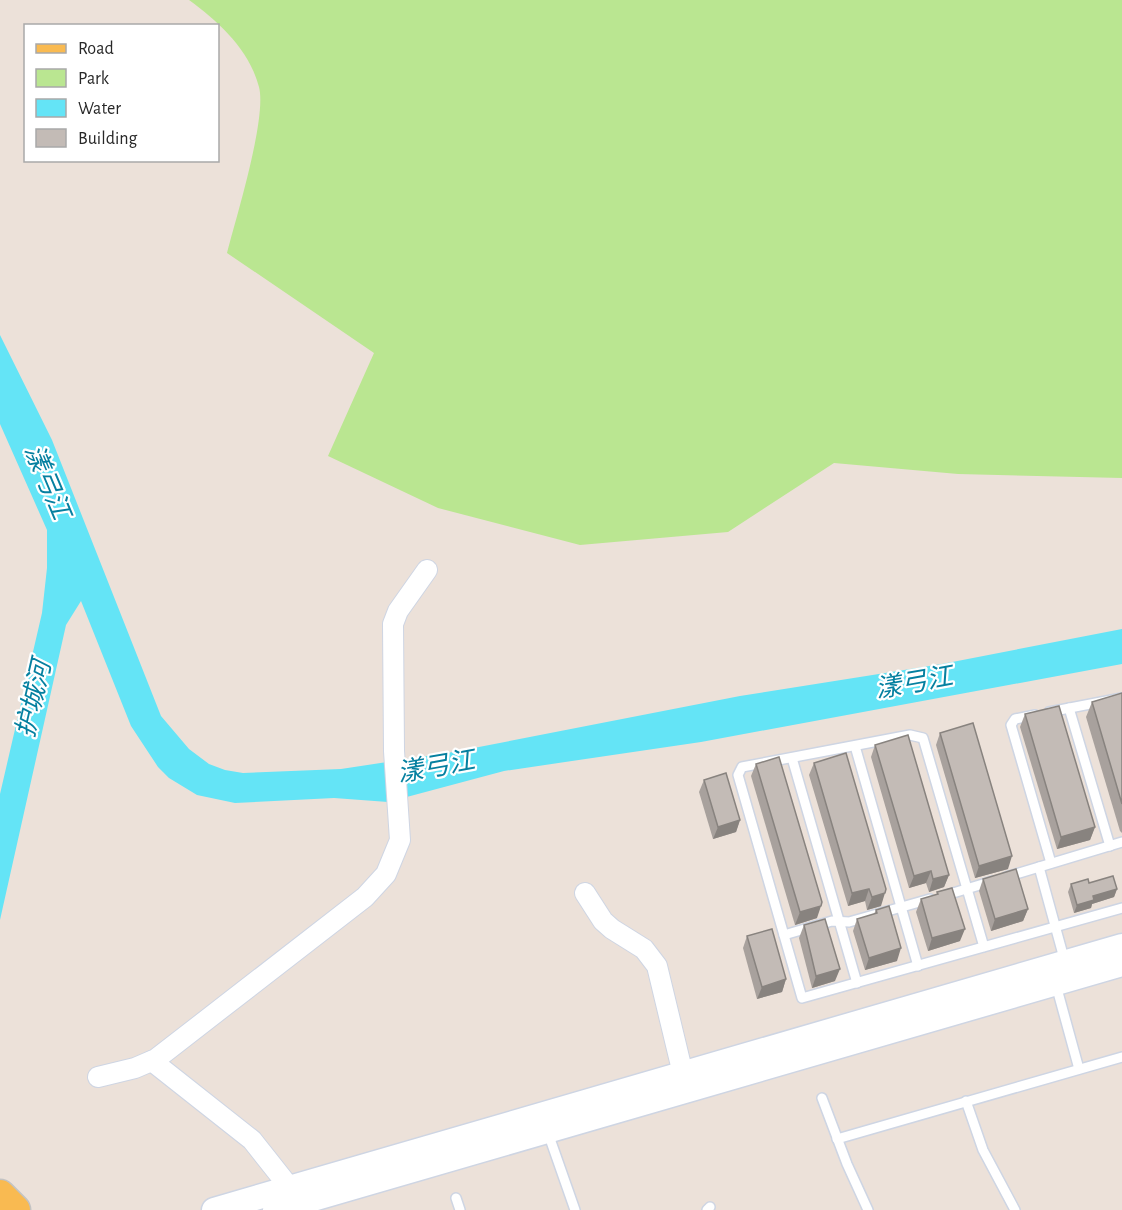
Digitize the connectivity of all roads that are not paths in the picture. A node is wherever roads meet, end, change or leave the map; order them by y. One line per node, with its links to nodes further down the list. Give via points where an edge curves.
1 (427, 570): 24 (street, via 393,624 394,751 400,840 393,860 376,886 259,982)
2 (1122, 698): 3 (lane)
3 (1069, 708): 7 (lane); 8 (lane, via 1015,719 1011,725)
4 (855, 746): 5 (lane); 10 (lane, via 910,735 923,738); 12 (lane)
5 (792, 758): 14 (lane); 16 (lane, via 742,767 738,775)
6 (1122, 842): 7 (lane)
7 (1110, 846): 8 (lane)
8 (1051, 863): 9 (lane)
9 (1039, 867): 10 (lane); 15 (lane)
10 (967, 889): 12 (lane); 18 (lane)
11 (585, 893): 26 (street, via 603,921 644,949 657,966)
12 (902, 907): 14 (lane, via 849,922); 20 (lane)
13 (1122, 908): 15 (lane)
14 (839, 921): 16 (lane); 22 (lane)
15 (1055, 927): 18 (lane); 21 (lane)
16 (784, 935): 22 (lane, via 802,998)
17 (1122, 946): 21 (street)
18 (984, 947): 20 (lane)
19 (1122, 964): 21 (street)
20 (918, 966): 22 (lane)
21 (1060, 972): 25 (lane); 26 (street); 30 (street)
22 (857, 983)
23 (1122, 1057): 25 (lane)
24 (152, 1061): 27 (street); 32 (street, via 252,1140)
25 (1079, 1069): 29 (lane)
26 (682, 1074): 32 (street)
27 (98, 1077)
28 (822, 1098): 31 (lane)
29 (966, 1101): 31 (lane); 41 (lane, via 983,1150)
30 (548, 1131): 37 (street); 39 (lane)
31 (837, 1138): 40 (lane)
32 (290, 1188): 36 (street)
33 (0, 1195): 35 (main road)
34 (456, 1197): 38 (lane)
35 (15, 1210)
36 (214, 1210)
37 (275, 1210)
38 (460, 1210)
39 (575, 1210)
40 (868, 1210)
41 (1015, 1210)

